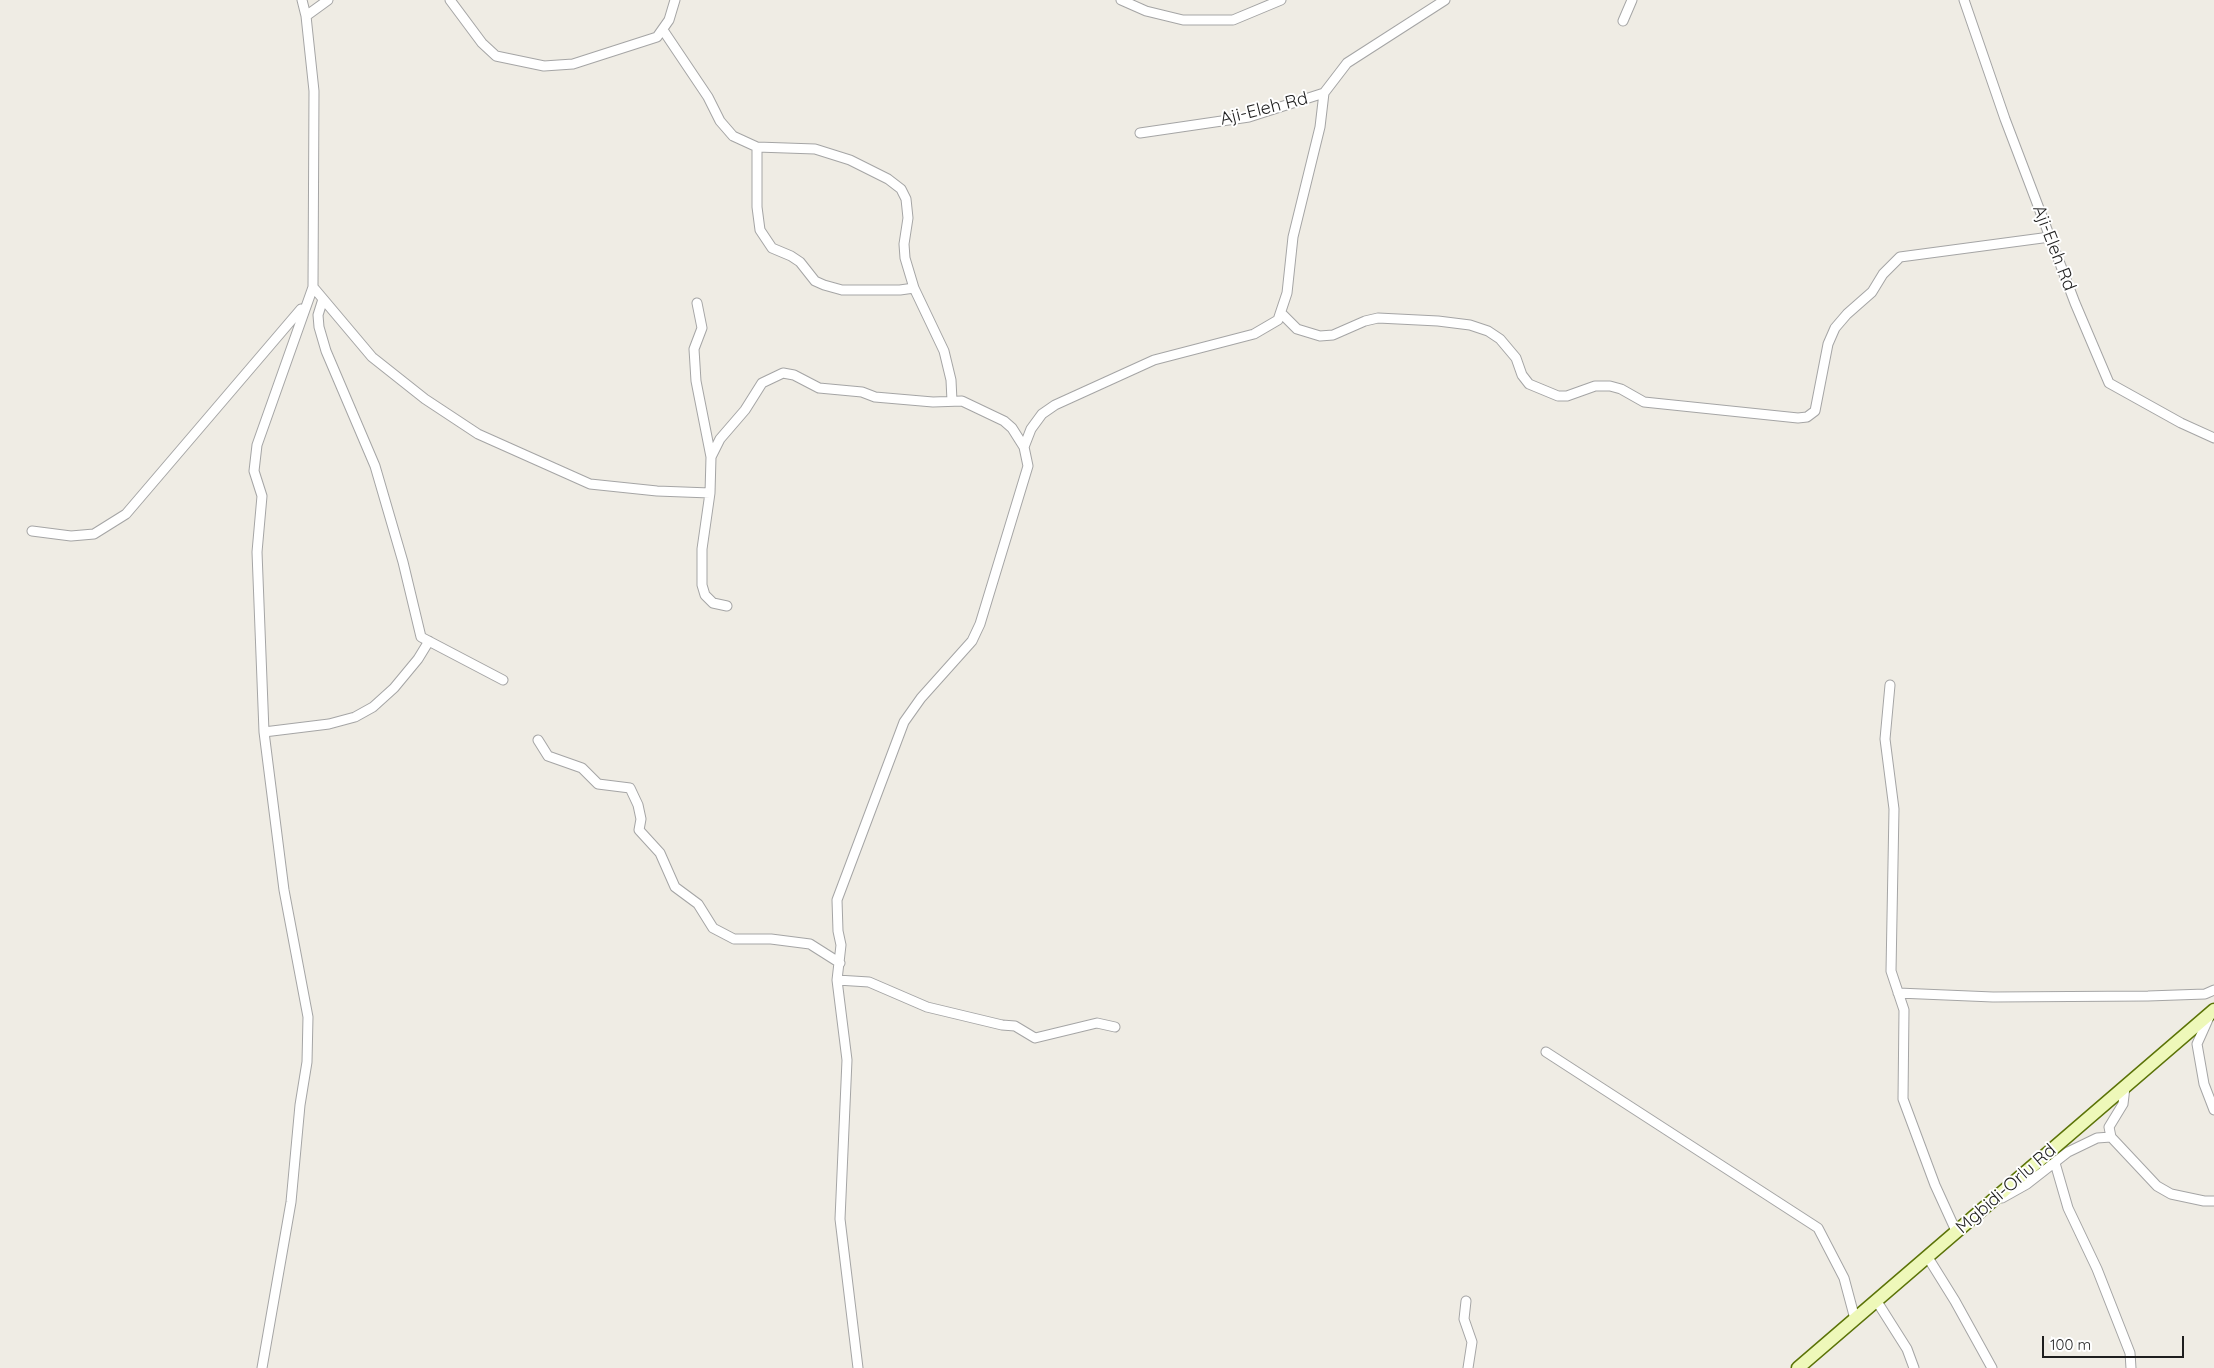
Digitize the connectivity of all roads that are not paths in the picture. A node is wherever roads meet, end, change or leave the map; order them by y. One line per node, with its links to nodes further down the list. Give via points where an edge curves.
1 (302, 0): 10 (street)
2 (328, 0): 10 (street)
3 (450, 0): 12 (street, via 482,43 496,56 544,66 573,64 644,42)
4 (675, 0): 12 (street)
5 (1121, 0): 6 (street, via 1146,12 1174,18 1213,20 1232,20)
6 (1281, 0)
7 (1445, 0): 13 (street, Aji-Eleh Rd, via 1346,63)
8 (1632, 0): 11 (street)
9 (1964, 0): 16 (street, Aji-Eleh Rd)
10 (306, 16): 17 (street, via 314,91)
11 (1623, 21)
12 (664, 30): 15 (street, via 720,121 733,136)
13 (1324, 93): 14 (street, Aji-Eleh Rd, via 1249,117); 22 (street, via 1320,127 1293,237 1287,293)
14 (1140, 133)
15 (757, 147): 18 (street, via 815,149 850,160 901,189 906,199 908,218 905,258); 18 (street, via 760,230 772,248 796,259 815,281 824,285 842,290)
16 (2050, 237): 22 (street, via 1900,257 1872,292 1835,328 1828,344 1815,411 1808,417 1798,418 1644,402 1610,386 1595,386 1558,396 1529,384 1516,358 1500,339 1470,325 1438,320 1378,318 1333,335 1320,336 1297,328); 24 (street, Aji-Eleh Rd, via 2108,383)
17 (313, 287): 19 (street); 20 (street)
18 (914, 288): 23 (street, via 944,351)
19 (323, 299): 27 (street, via 372,356 425,399 478,434 590,484); 30 (street, via 318,315 324,343 375,466 421,637)
20 (306, 302): 28 (street, via 126,514 94,534 71,536); 33 (street, via 254,458 254,471 262,496 256,552)
21 (697, 303): 26 (street, via 702,328 694,349 696,381)
22 (1281, 313): 25 (street, via 1270,327 1254,334 1154,360 1055,405 1042,414)
23 (952, 401): 25 (street, via 962,401 1004,421); 26 (street, via 885,398 862,392 828,390 783,373 762,383 745,410 720,438)
24 (2214, 438)
25 (1024, 447): 35 (street, via 1028,466 980,624 972,641 904,722 836,900)
26 (711, 457): 27 (street)
27 (710, 493): 29 (street, via 702,548 702,585 705,595 713,603)
28 (32, 531)
29 (727, 606)
30 (429, 641): 31 (street); 33 (street, via 394,688 361,714 329,724)
31 (503, 680)
32 (1890, 685): 38 (street, via 1885,739 1894,809 1891,971)
33 (264, 732): 53 (street, via 284,890 308,1017 307,1062 291,1202)
34 (538, 740): 35 (street, via 548,756 582,768 598,784 630,788 641,819 639,830 660,853 675,887 698,904 713,928 734,939 810,944)
35 (840, 963): 36 (street)
36 (837, 980): 40 (street, via 869,982 927,1007 1002,1026 1015,1026 1035,1038 1097,1023); 54 (street, via 847,1060 840,1219)
37 (2214, 990): 38 (street, via 2205,994 2139,996)
38 (1898, 993): 48 (street, via 1904,1010 1903,1099)
39 (2213, 1011): 42 (main road, Mgbidi-Orlu Rd); 43 (street, via 2197,1044 2204,1084)
40 (1115, 1027)
41 (1546, 1052): 52 (street, via 1818,1228 1844,1278)
42 (2125, 1086): 44 (street, via 2123,1104 2110,1127); 47 (main road, Mgbidi-Orlu Rd)
43 (2214, 1110)
44 (2111, 1137): 45 (street, via 2097,1138); 46 (street, via 2157,1186 2171,1194)
45 (2055, 1162): 47 (street, via 2027,1184); 59 (street, via 2068,1208 2097,1269 2130,1353)
46 (2214, 1201)
47 (1980, 1210): 48 (main road, Mgbidi-Orlu Rd)
48 (1956, 1231): 49 (main road, Mgbidi-Orlu Rd)
49 (1927, 1256): 50 (main road, Mgbidi-Orlu Rd); 58 (street)
50 (1876, 1300): 52 (main road, Mgbidi-Orlu Rd); 57 (street, via 1907,1349)
51 (1466, 1301): 55 (street, via 1464,1319 1472,1342)
52 (1855, 1319): 56 (main road, Mgbidi-Orlu Rd)
53 (262, 1368)
54 (858, 1368)
55 (1468, 1368)
56 (1798, 1368)
57 (1914, 1368)
58 (1992, 1368)
59 (2131, 1368)

